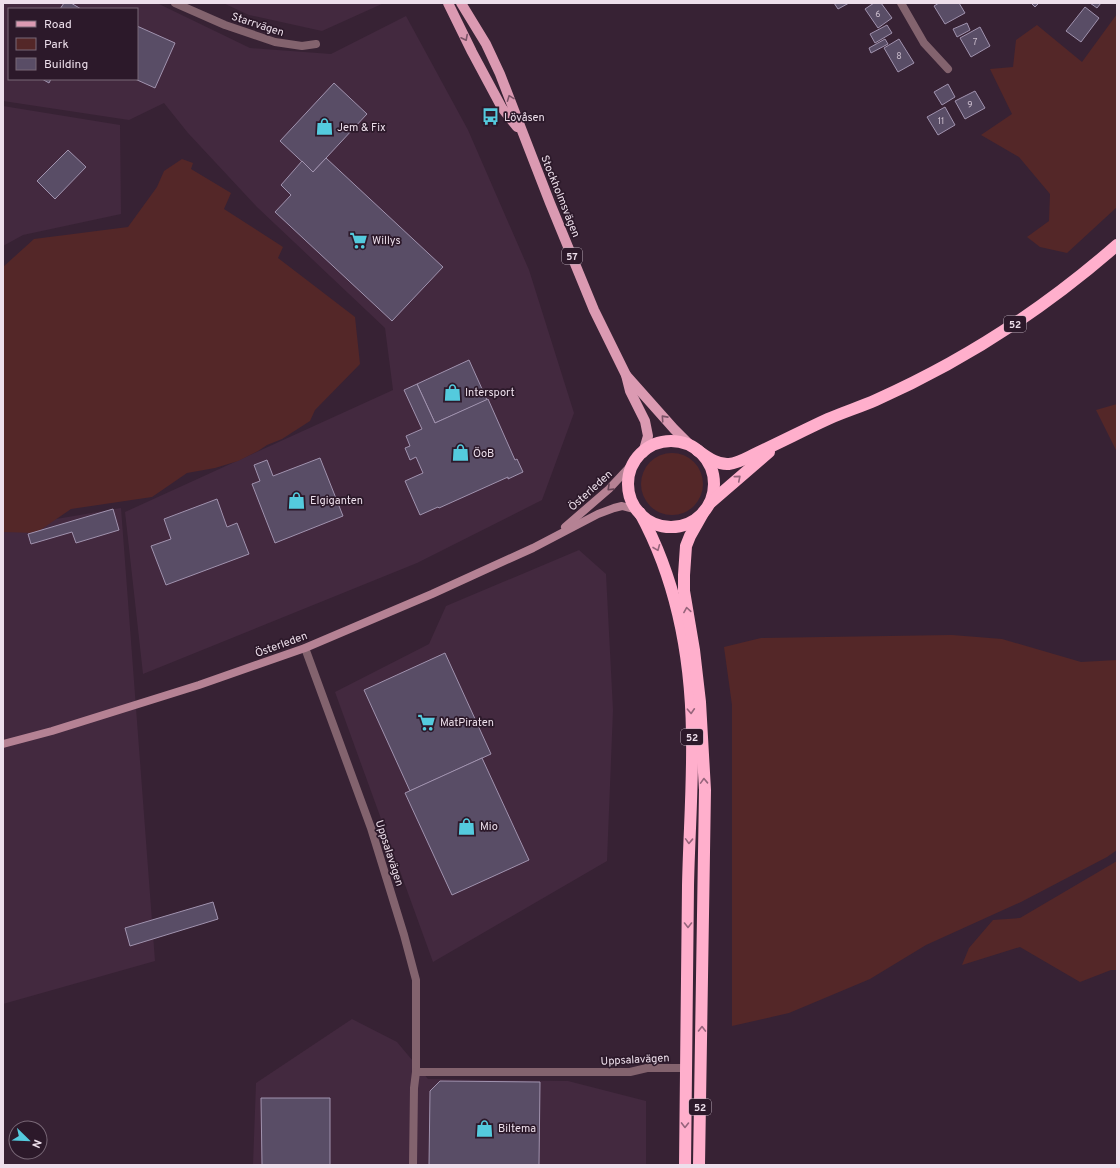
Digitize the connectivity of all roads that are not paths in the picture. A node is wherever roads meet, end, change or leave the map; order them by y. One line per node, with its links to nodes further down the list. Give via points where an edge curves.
1 (175, 3): 5 (street, Starrvägen, via 219,23 275,42 302,46)
2 (448, 3): 7 (main road, Stockholmsvägen / 57, one-way to 7, via 502,108)
3 (461, 3): 7 (main road, Stockholmsvägen / 57, one-way to 3, via 486,44)
4 (901, 3): 6 (street, via 924,43)
5 (316, 44)
6 (948, 69)
7 (524, 134): 9 (main road, Stockholmsvägen / 57, via 594,310)
8 (1117, 245): 10 (highway, 52, via 1017,323 982,345 876,400 829,419)
9 (626, 375): 11 (main road, Stockholmsvägen / 57, one-way to 9); 12 (main road, Stockholmsvägen / 57, via 630,391 647,428 648,436)
10 (779, 444): 11 (highway, 52, via 728,464 713,461); 13 (highway, 52, one-way to 10)
11 (694, 448): 12 (highway, 52, via 677,442 664,442); 13 (highway, 52, via 704,457 712,471 714,488)
12 (640, 456): 14 (highway, 52, via 632,466 628,483 631,500); 15 (street, Österleden, one-way to 15, via 609,489)
13 (706, 508): 14 (highway, 52, via 695,520 673,527 652,522); 19 (highway, 52, one-way to 13, via 704,759 684,575 686,546)
14 (639, 512): 15 (street, Österleden, via 626,507 614,508); 18 (highway, 52, one-way to 18, via 653,537 674,595 690,687 692,733)
15 (555, 535): 16 (street, Österleden, via 533,548 439,591)
16 (305, 648): 17 (street, Österleden, via 200,685); 20 (street, Uppsalavägen, via 371,828 413,968 416,980)
17 (3, 744)
18 (686, 1068): 19 (highway); 20 (street, Uppsalavägen, via 647,1068 630,1072); 22 (highway, 52, one-way to 22)
19 (701, 1068): 23 (highway, 52)
20 (416, 1072): 21 (street, Uppsalavägen)
21 (413, 1165)
22 (685, 1165)
23 (700, 1165)

